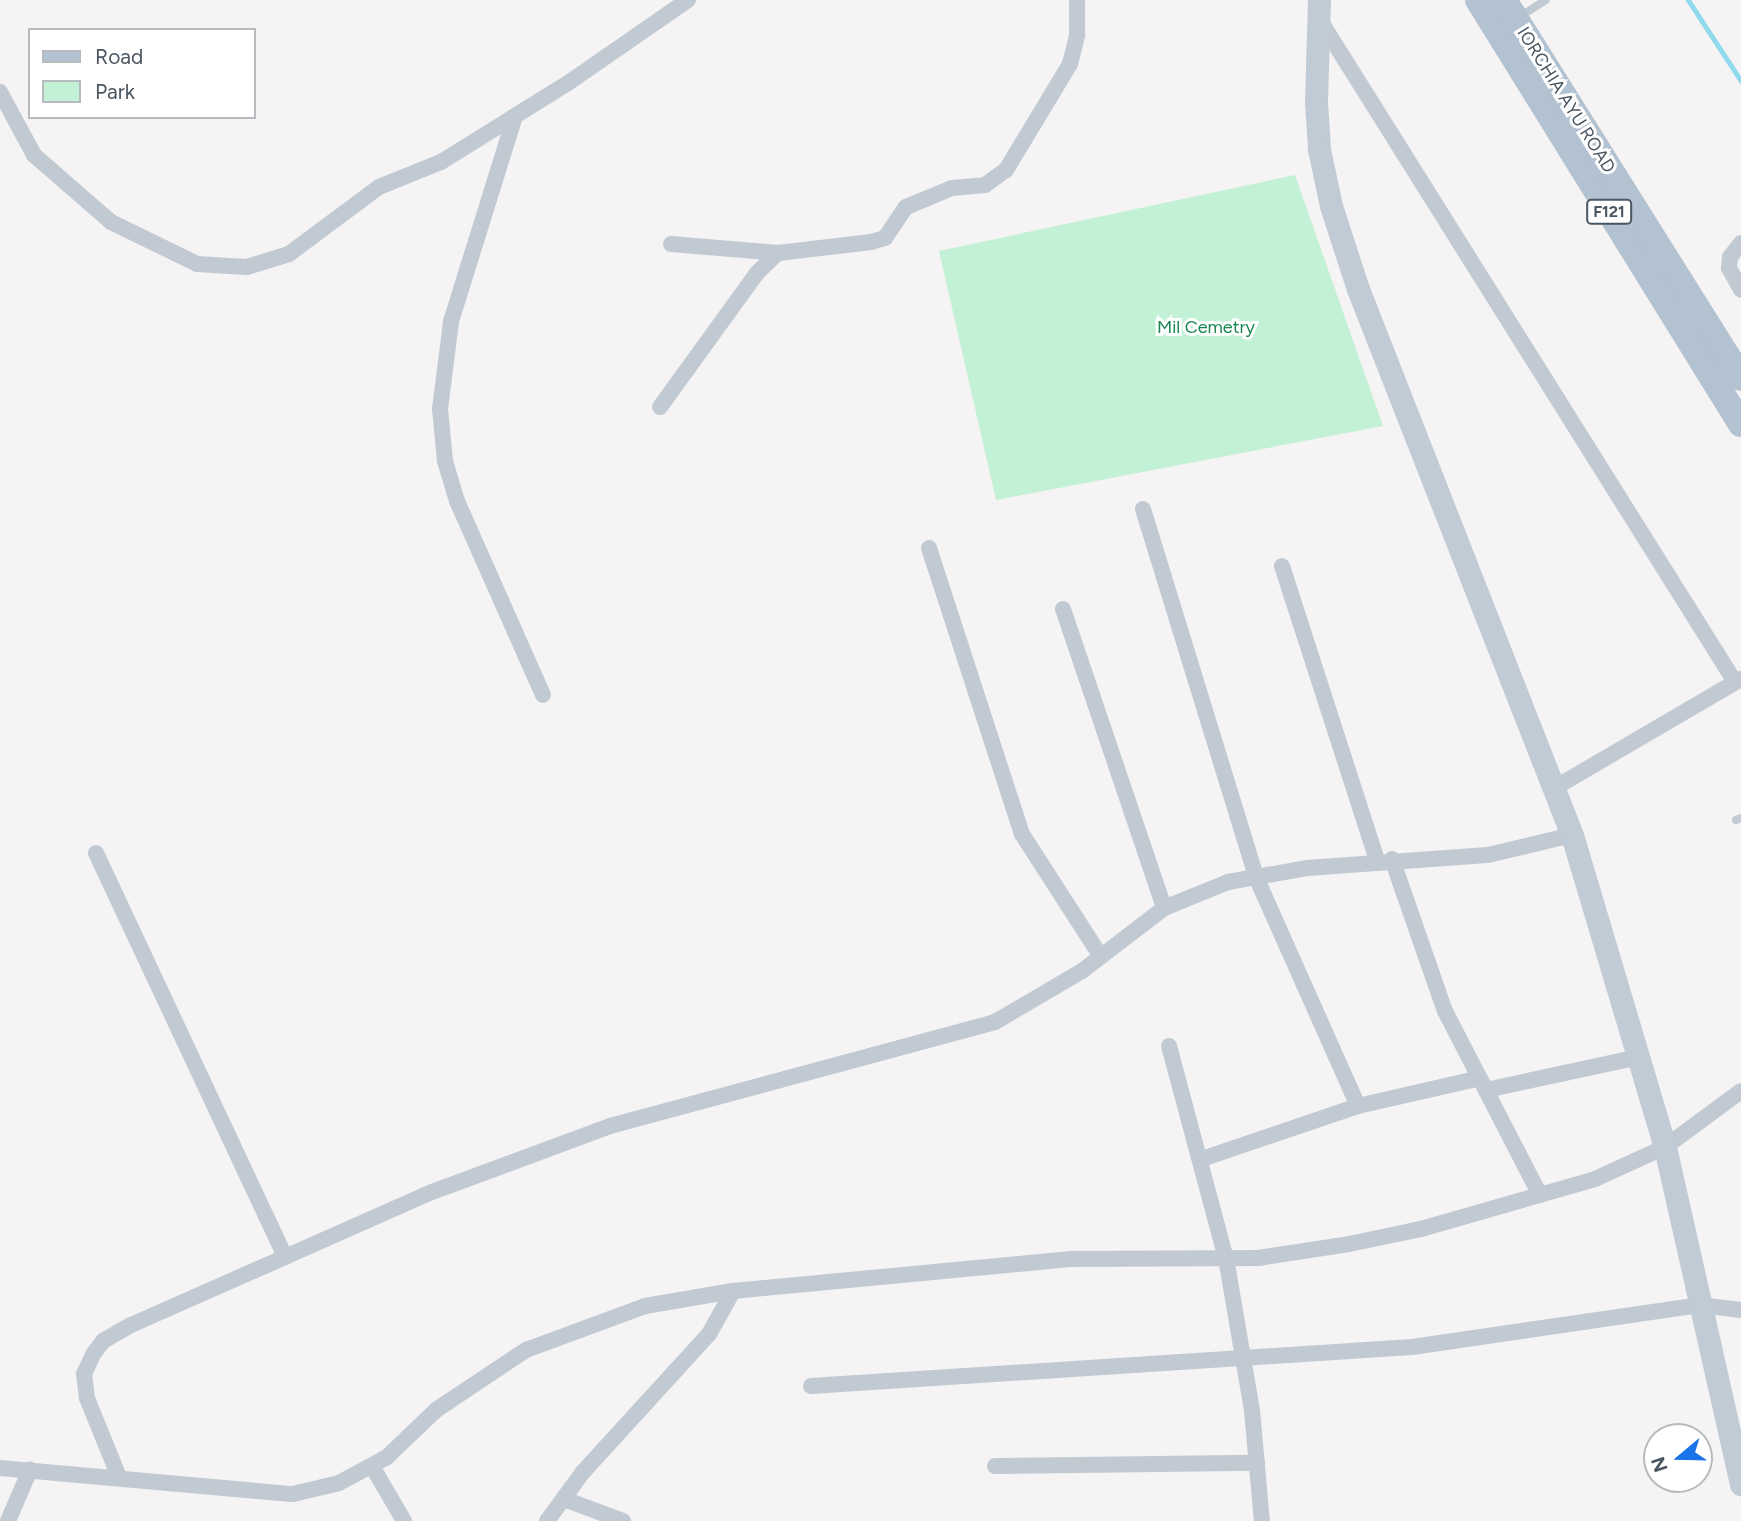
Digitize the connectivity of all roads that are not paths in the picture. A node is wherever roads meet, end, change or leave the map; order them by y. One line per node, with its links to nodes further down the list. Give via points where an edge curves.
1 (688, 0): 8 (street)
2 (1077, 0): 11 (street, via 1077,35 1070,64 1006,170 985,185 952,188 906,206 885,238)
3 (1478, 0): 15 (main road, F121)
4 (1546, 0): 6 (lane)
5 (1318, 8): 20 (street); 22 (street, via 1319,149 1341,242)
6 (1510, 10): 13 (main road, IORCHIA AYU ROAD / F121)
7 (0, 92): 8 (street, via 34,155 111,222 197,264 247,267 289,254 379,187 441,162)
8 (516, 116): 21 (street, via 451,322 440,409 445,461 457,502)
9 (1741, 243): 12 (street, via 1730,257 1729,268)
10 (671, 244): 11 (street)
11 (778, 253): 14 (street, via 757,273)
12 (1741, 290)
13 (1741, 378)
14 (660, 407)
15 (1741, 424)
16 (1143, 509): 26 (street)
17 (929, 548): 28 (street, via 1022,834)
18 (1282, 566): 25 (street)
19 (1063, 609): 27 (street)
20 (1738, 681): 22 (street)
21 (543, 695)
22 (1556, 787): 23 (street)
23 (1572, 835): 25 (street, via 1488,855); 30 (street)
24 (96, 853): 37 (street)
25 (1384, 860): 26 (street); 31 (street, via 1445,1011)
26 (1256, 877): 27 (street, via 1228,882); 33 (street)
27 (1164, 908): 28 (street)
28 (1100, 955): 37 (street, via 1035,1003 995,1023 610,1126 432,1192)
29 (1169, 1046): 35 (street)
30 (1639, 1057): 31 (street); 34 (street)
31 (1483, 1084): 33 (street); 36 (street)
32 (1741, 1091): 34 (street)
33 (1358, 1106): 35 (street)
34 (1665, 1147): 36 (street, via 1595,1179); 40 (street)
35 (1202, 1159): 38 (street)
36 (1540, 1195): 38 (street, via 1349,1244)
37 (285, 1257): 49 (street, via 131,1325 103,1341 94,1353 84,1374 87,1398)
38 (1226, 1258): 39 (street, via 1074,1259); 42 (street)
39 (733, 1291): 45 (street, via 645,1306 548,1338 462,1390); 51 (street, via 709,1334)
40 (1701, 1305): 41 (street); 42 (street, via 1412,1348); 50 (street)
41 (1741, 1310)
42 (1244, 1360): 43 (street); 44 (street)
43 (811, 1386)
44 (1257, 1463): 46 (street); 56 (street)
45 (372, 1465): 49 (street, via 339,1483 293,1494); 53 (street)
46 (995, 1466)
47 (0, 1468): 48 (street)
48 (30, 1470): 49 (street); 52 (street)
49 (120, 1478)
50 (1741, 1485)
51 (564, 1499): 54 (street); 55 (street)
52 (8, 1521)
53 (404, 1521)
54 (547, 1521)
55 (623, 1521)
56 (1262, 1521)

